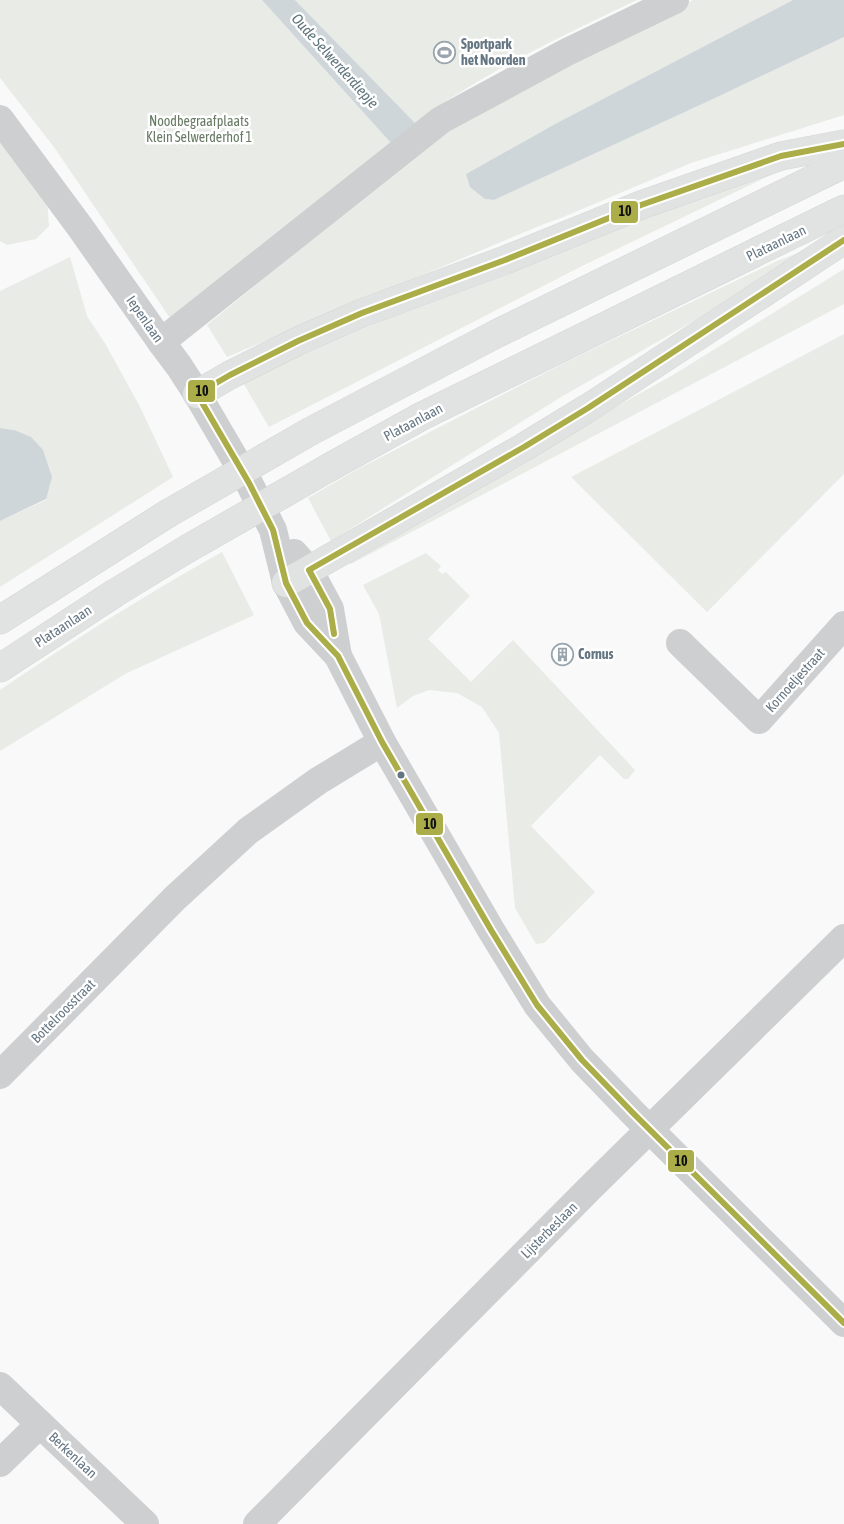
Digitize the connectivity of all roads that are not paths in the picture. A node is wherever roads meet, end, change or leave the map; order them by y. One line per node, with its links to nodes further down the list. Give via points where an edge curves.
1 (675, 0): 7 (street, via 566,52 441,120)
2 (0, 119): 7 (street, Iepenlaan)
3 (844, 144): 8 (highway, via 781,156 641,205 362,313 298,341)
4 (844, 164): 12 (highway, bridge, via 496,334 311,431 167,514)
5 (844, 210): 16 (highway, Plataanlaan, bridge, via 430,412 187,549)
6 (844, 240): 10 (highway, via 564,422)
7 (161, 342): 8 (street, Iepenlaan)
8 (197, 394): 9 (street, Iepenlaan)
9 (273, 530): 10 (street, Iepenlaan); 11 (street, Iepenlaan)
10 (309, 570): 11 (highway); 15 (street, Iepenlaan, via 330,609)
11 (286, 583): 15 (street, Iepenlaan, via 307,623)
12 (0, 620)
13 (844, 625): 14 (street, Kornoeljestraat, via 759,720)
14 (680, 642)
15 (338, 656): 17 (street, Iepenlaan)
16 (0, 668)
17 (382, 742): 19 (street, Bottelroosstraat, via 318,781 248,831 175,898); 20 (street, Iepenlaan, via 537,1005 582,1060)
18 (844, 938): 20 (street, Lijsterbeslaan)
19 (0, 1075)
20 (649, 1130): 21 (street, Iepenlaan); 26 (street, Lijsterbeslaan)
21 (844, 1323)
22 (0, 1386): 23 (street, Berkenlaan)
23 (40, 1424): 24 (street); 25 (street, Berkenlaan)
24 (0, 1463)
25 (146, 1524)
26 (257, 1524)

